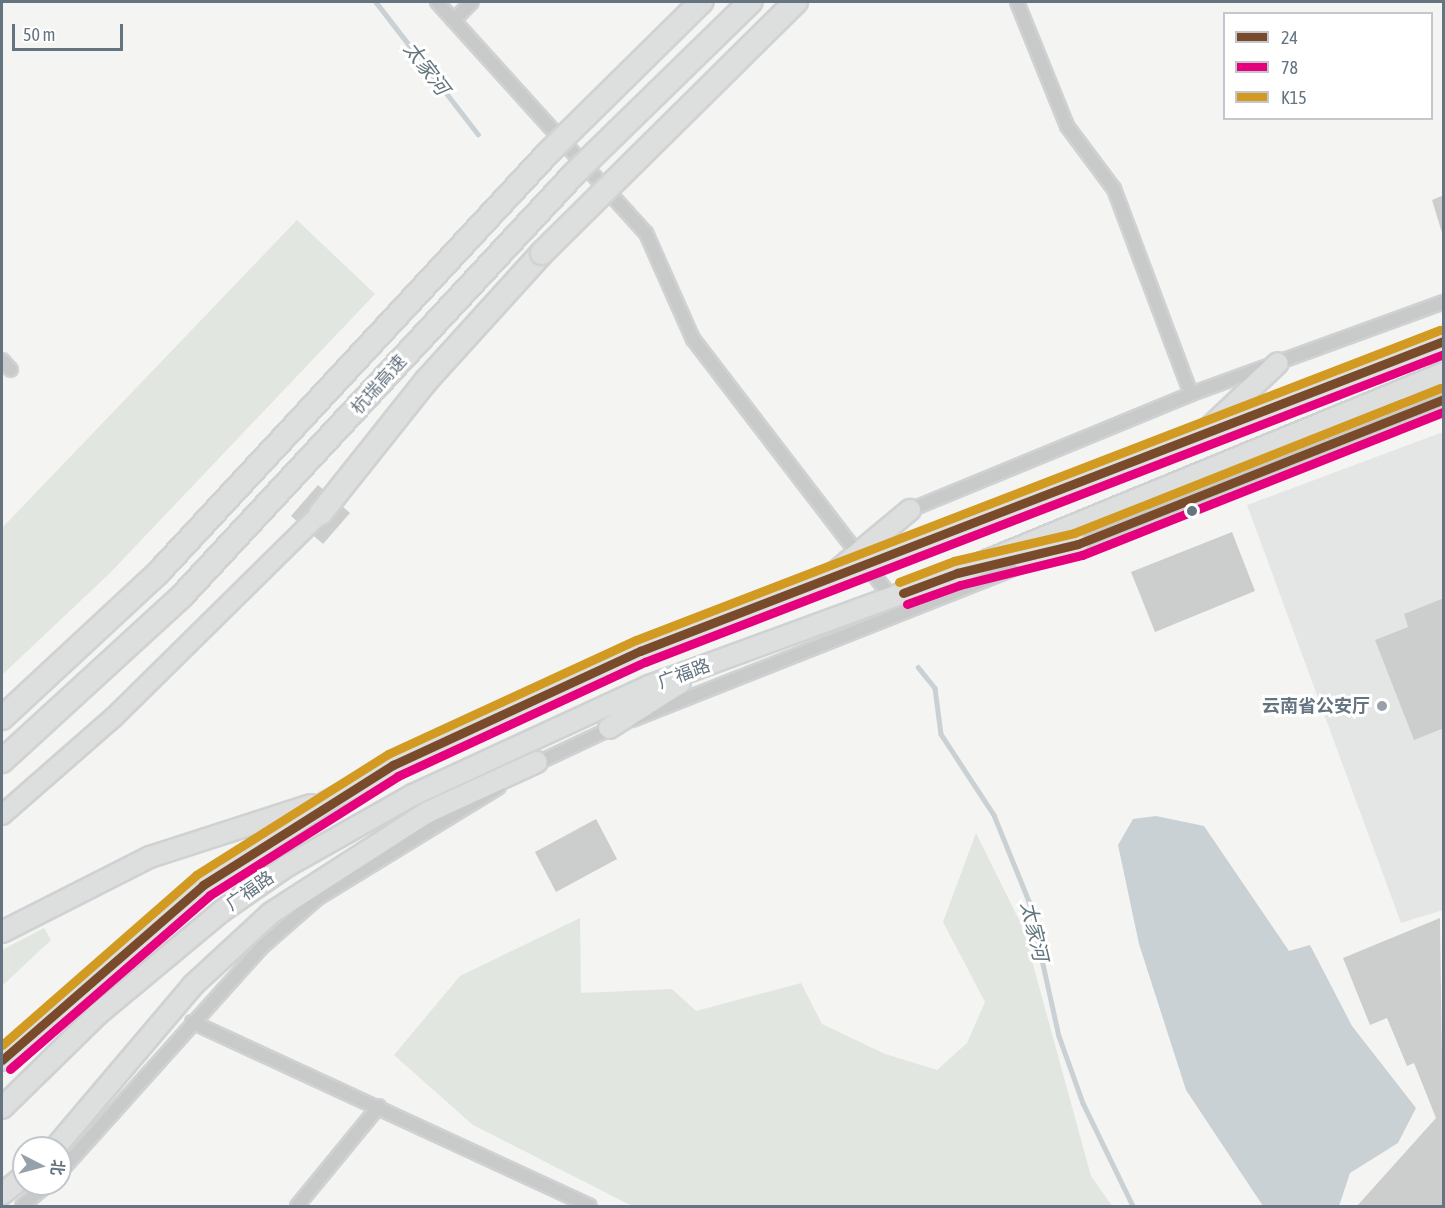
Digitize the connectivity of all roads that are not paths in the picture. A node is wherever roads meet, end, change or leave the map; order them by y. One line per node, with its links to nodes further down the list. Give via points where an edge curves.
1 (437, 2): 7 (street)
2 (472, 2): 7 (street)
3 (701, 2): 24 (highway, 杭瑞高速, bridge, via 526,177 158,573)
4 (750, 2): 26 (highway, 杭瑞高速, bridge, via 565,184 181,597)
5 (796, 2): 18 (highway, bridge, via 542,254 426,381)
6 (1017, 2): 14 (street, via 1067,126 1114,189)
7 (454, 20): 20 (street, via 646,233 693,339)
8 (1443, 302): 11 (street)
9 (1443, 341): 16 (main road, 广福路)
10 (2, 360): 12 (street)
11 (1278, 363): 14 (street); 16 (main road)
12 (11, 370)
13 (1443, 373): 21 (main road, 广福路)
14 (1191, 394): 17 (street)
15 (1443, 399): 19 (street)
16 (1202, 434): 20 (main road, 广福路)
17 (910, 510): 20 (main road)
18 (321, 513): 29 (main road, via 114,717)
19 (1078, 544): 21 (main road); 25 (street)
20 (861, 559): 22 (street); 28 (main road, 广福路, via 825,581 640,651 487,718)
21 (957, 573): 22 (main road, 广福路)
22 (891, 597): 23 (main road, 广福路)
23 (700, 668): 25 (main road); 34 (main road, 广福路, via 496,755 287,866 174,948 38,1067)
24 (2, 718)
25 (609, 728): 27 (street)
26 (2, 761)
27 (537, 762): 31 (street, via 318,898 242,965); 35 (main road, via 426,813 307,886 207,970)
28 (327, 802): 30 (main road, via 177,846); 32 (main road, 广福路, via 153,924)
29 (2, 815)
30 (2, 932)
31 (192, 1022): 33 (street); 36 (street)
32 (2, 1060)
33 (380, 1106): 39 (street); 40 (street)
34 (2, 1108)
35 (65, 1136)
36 (72, 1158)
37 (34, 1196): 38 (street)
38 (22, 1206)
39 (297, 1206)
40 (590, 1206)

